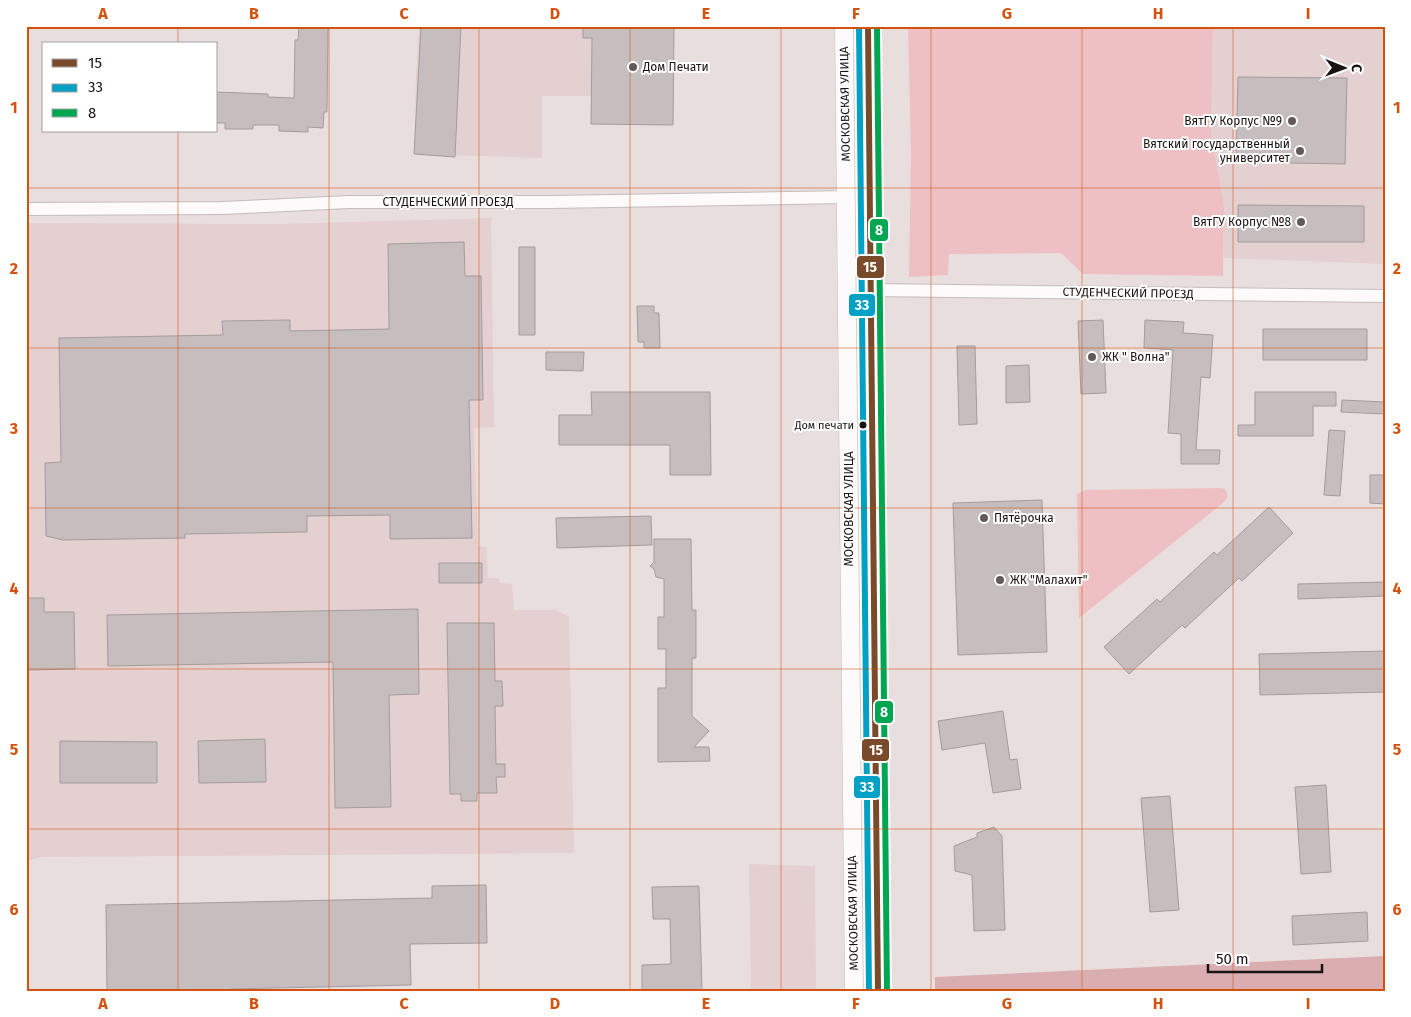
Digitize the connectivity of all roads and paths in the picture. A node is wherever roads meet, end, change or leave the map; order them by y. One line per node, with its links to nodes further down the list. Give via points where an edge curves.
1 (844, 26): 3 (main road, МОСКОВСКАЯ УЛИЦА)
2 (868, 26): 4 (main road, МОСКОВСКАЯ УЛИЦА)
3 (846, 197): 4 (main road, СТУДЕНЧЕСКИЙ ПРОЕЗД); 5 (street, СТУДЕНЧЕСКИЙ ПРОЕЗД); 8 (main road, МОСКОВСКАЯ УЛИЦА)
4 (870, 197): 6 (main road, МОСКОВСКАЯ УЛИЦА)
5 (26, 209)
6 (870, 290): 7 (street, СТУДЕНЧЕСКИЙ ПРОЕЗД); 9 (main road, МОСКОВСКАЯ УЛИЦА)
7 (1385, 296)
8 (854, 991)
9 (878, 991)

